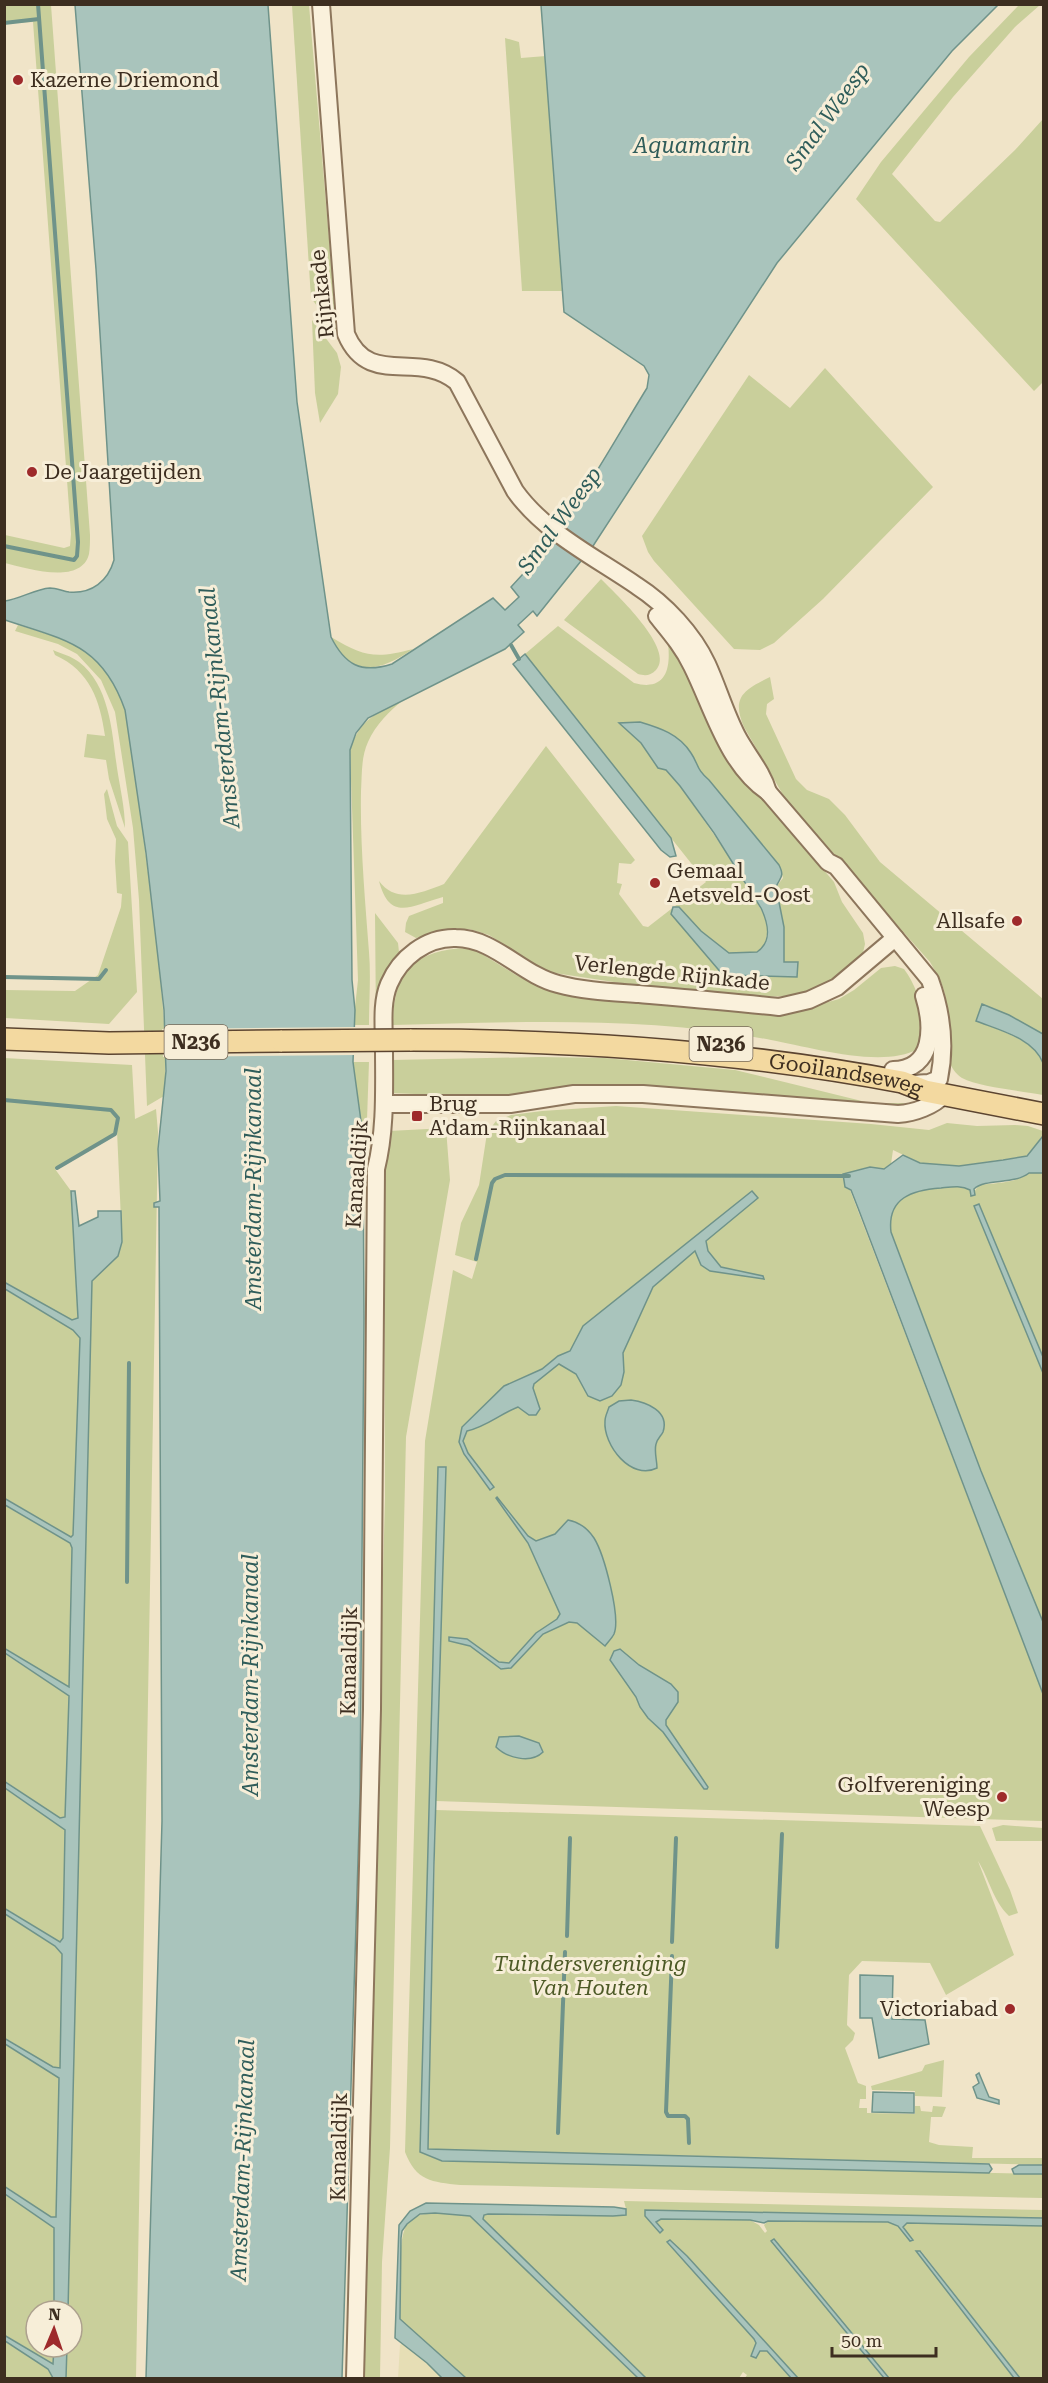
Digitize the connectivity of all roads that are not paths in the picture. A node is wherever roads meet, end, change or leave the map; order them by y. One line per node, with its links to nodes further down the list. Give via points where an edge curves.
1 (321, 4): 2 (street, Rijnkade, via 346,334 352,348 369,362 432,368 457,382 515,490 537,518 638,586 666,610 694,642 706,663 738,737 768,792 828,862 836,866)
2 (891, 941): 3 (street, Verlengde Rijnkade, via 837,987 809,1000 779,1006 574,988 539,978 492,949 456,938 434,941); 5 (street, via 922,991 929,1029 928,1042 918,1062); 6 (street, via 913,958 930,980 936,996 944,1041)
3 (411, 953): 7 (street, Kanaaldijk, via 397,968 384,1006)
4 (4, 1039): 5 (main road, Gooilandseweg / N236, bridge, via 109,1043 502,1040 554,1035 659,1038 823,1057)
5 (901, 1077): 6 (main road, Gooilandseweg / N236)
6 (942, 1086): 7 (street, via 940,1099 914,1113 898,1114 643,1094 574,1094 467,1106); 8 (main road, Gooilandseweg / N236)
7 (384, 1104): 9 (street, Kanaaldijk, via 376,1169 372,1709)
8 (1042, 1108)
9 (355, 2379)

